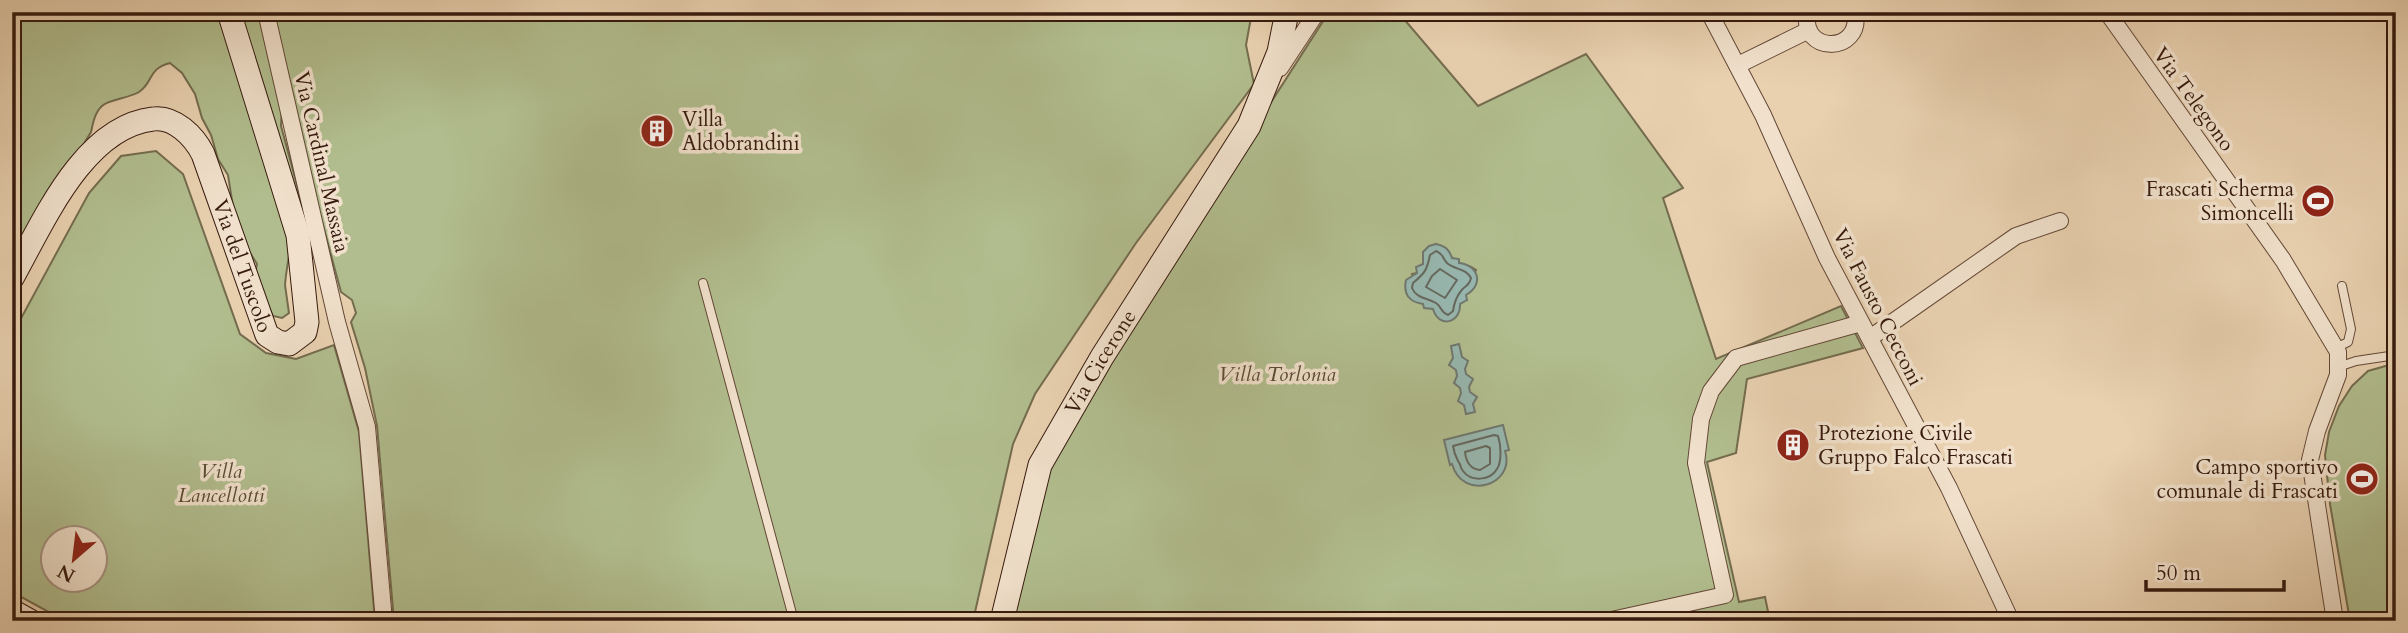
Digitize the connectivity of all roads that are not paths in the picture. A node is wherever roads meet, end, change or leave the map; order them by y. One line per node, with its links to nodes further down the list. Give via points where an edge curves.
1 (229, 12): 16 (street, Via del Tuscolo, via 299,235)
2 (266, 12): 17 (street, Via Cardinal Massaia)
3 (1287, 12): 11 (street, Via Cicerone, via 1279,52)
4 (1317, 12): 11 (street)
5 (1709, 12): 10 (street, Via Fausto Cecconi)
6 (1808, 12): 9 (street)
7 (1854, 12): 9 (street, via 1855,28 1837,44 1820,42)
8 (2107, 12): 21 (street, Via Telegono, via 2283,260)
9 (1808, 30): 10 (street)
10 (1738, 65): 18 (street, Via Fausto Cecconi)
11 (1261, 96): 26 (street, Via Cicerone, via 1249,126 1102,357 1040,465)
12 (2060, 221): 19 (street, via 2015,236)
13 (12, 278): 16 (street, Via del Tuscolo, via 75,172 94,149 122,128 161,118 174,123 199,147 268,335 289,344 305,332)
14 (703, 283): 25 (lane)
15 (2342, 286): 21 (lane, via 2351,329)
16 (307, 321): 17 (street)
17 (337, 321): 24 (street, Via Cardinal Massaia, via 367,427)
18 (1861, 323): 19 (street, Via Fausto Cecconi); 27 (street, via 1736,358 1711,391 1701,419 1696,463 1724,595)
19 (1870, 338): 28 (street, Via Fausto Cecconi, via 1949,488)
20 (2396, 355): 21 (lane, via 2356,362)
21 (2337, 356): 29 (street, via 2339,375 2310,460)
22 (12, 611): 23 (street)
23 (30, 621)
24 (384, 621)
25 (794, 621)
26 (1002, 621)
27 (1606, 621)
28 (2011, 621)
29 (2335, 621)

